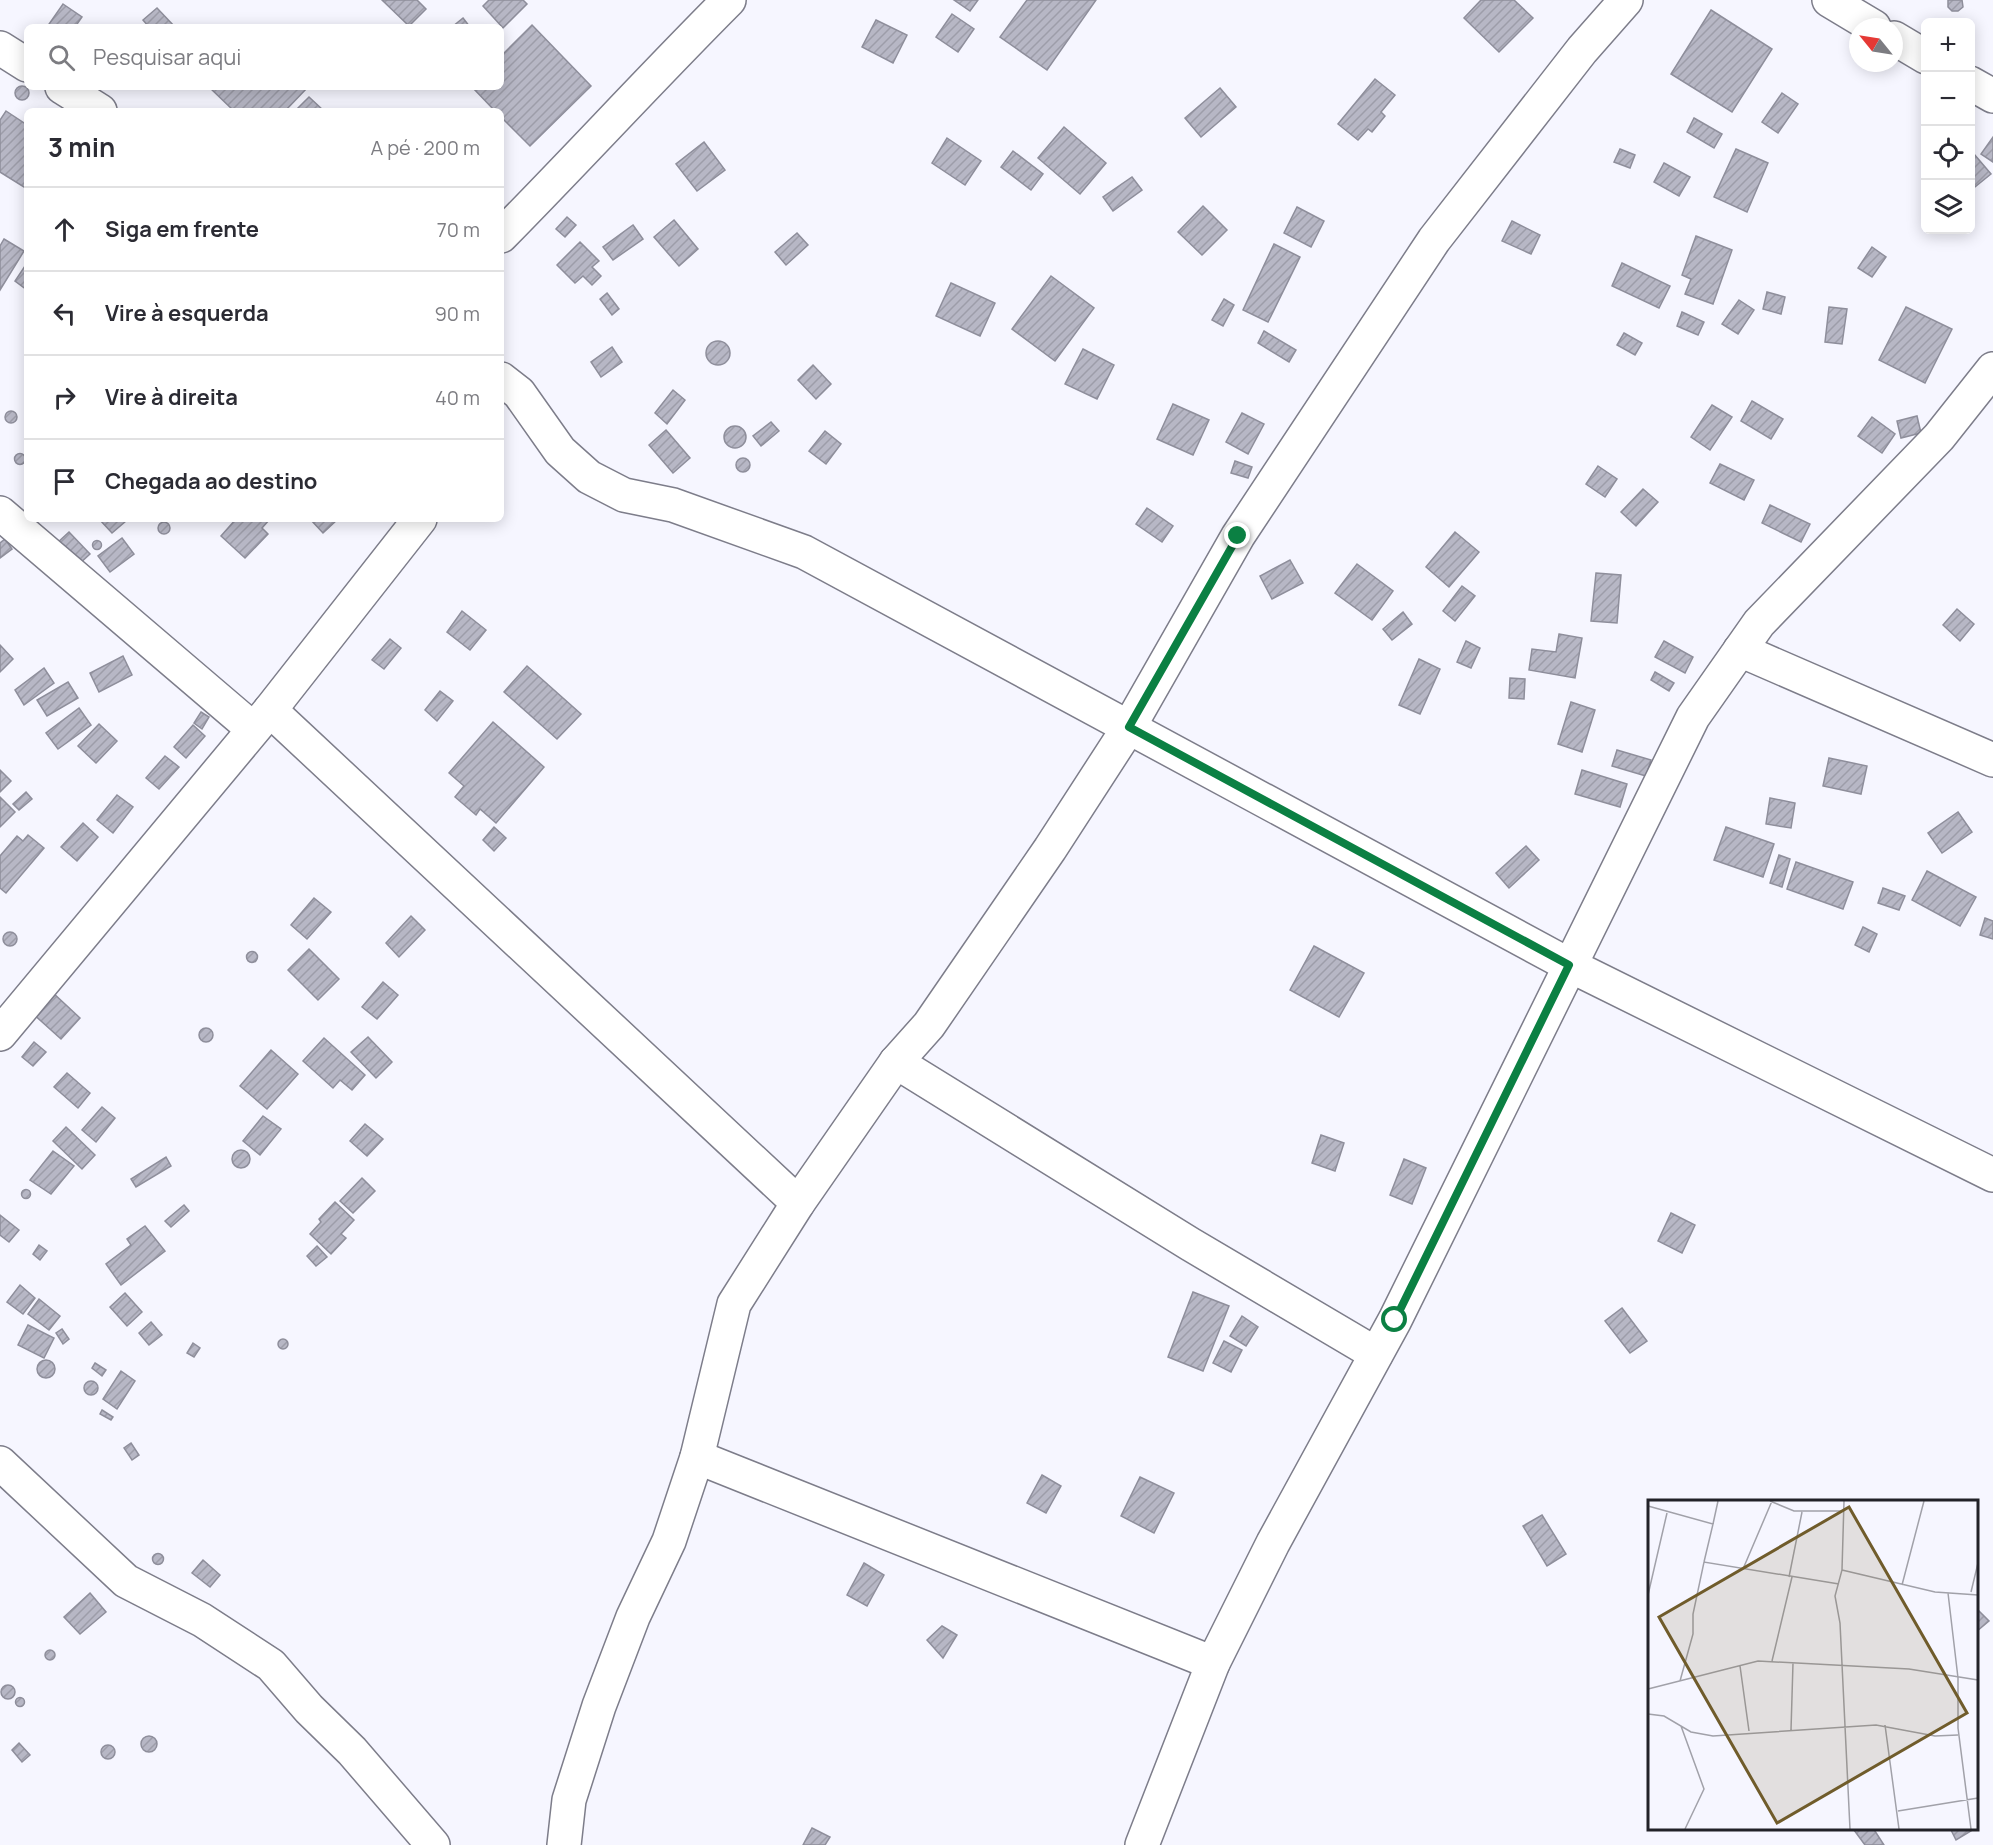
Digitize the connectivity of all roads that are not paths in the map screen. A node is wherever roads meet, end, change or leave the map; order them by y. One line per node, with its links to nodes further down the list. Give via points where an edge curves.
1 (729, 0): 11 (street)
2 (1626, 0): 18 (street, via 1582,50 1434,240 1238,536)
3 (1829, 0): 4 (street)
4 (1859, 18)
5 (1903, 43): 6 (street)
6 (1921, 54)
7 (1975, 85): 9 (street)
8 (67, 90): 10 (street)
9 (1993, 96)
10 (95, 108)
11 (504, 233)
12 (1993, 369): 16 (street, via 1939,437 1759,623)
13 (507, 396): 18 (street, via 589,477 624,495 674,505 804,552)
14 (0, 513): 17 (street)
15 (418, 522): 17 (street)
16 (1740, 650): 19 (street); 20 (street, via 1693,717)
17 (261, 720): 21 (street); 24 (street)
18 (1129, 727): 20 (street); 22 (street, via 929,1025)
19 (1993, 760)
20 (1569, 965): 23 (street); 25 (street)
21 (2, 1028)
22 (896, 1062): 24 (street); 25 (street)
23 (1993, 1175)
24 (798, 1203): 26 (street, via 734,1304)
25 (1376, 1354): 28 (street, via 1273,1542)
26 (697, 1457): 28 (street); 30 (street, via 669,1540 633,1617 599,1706 569,1800)
27 (0, 1463): 29 (street, via 126,1581 202,1620 271,1665)
28 (1213, 1663): 31 (street)
29 (433, 1845)
30 (564, 1845)
31 (1142, 1845)

